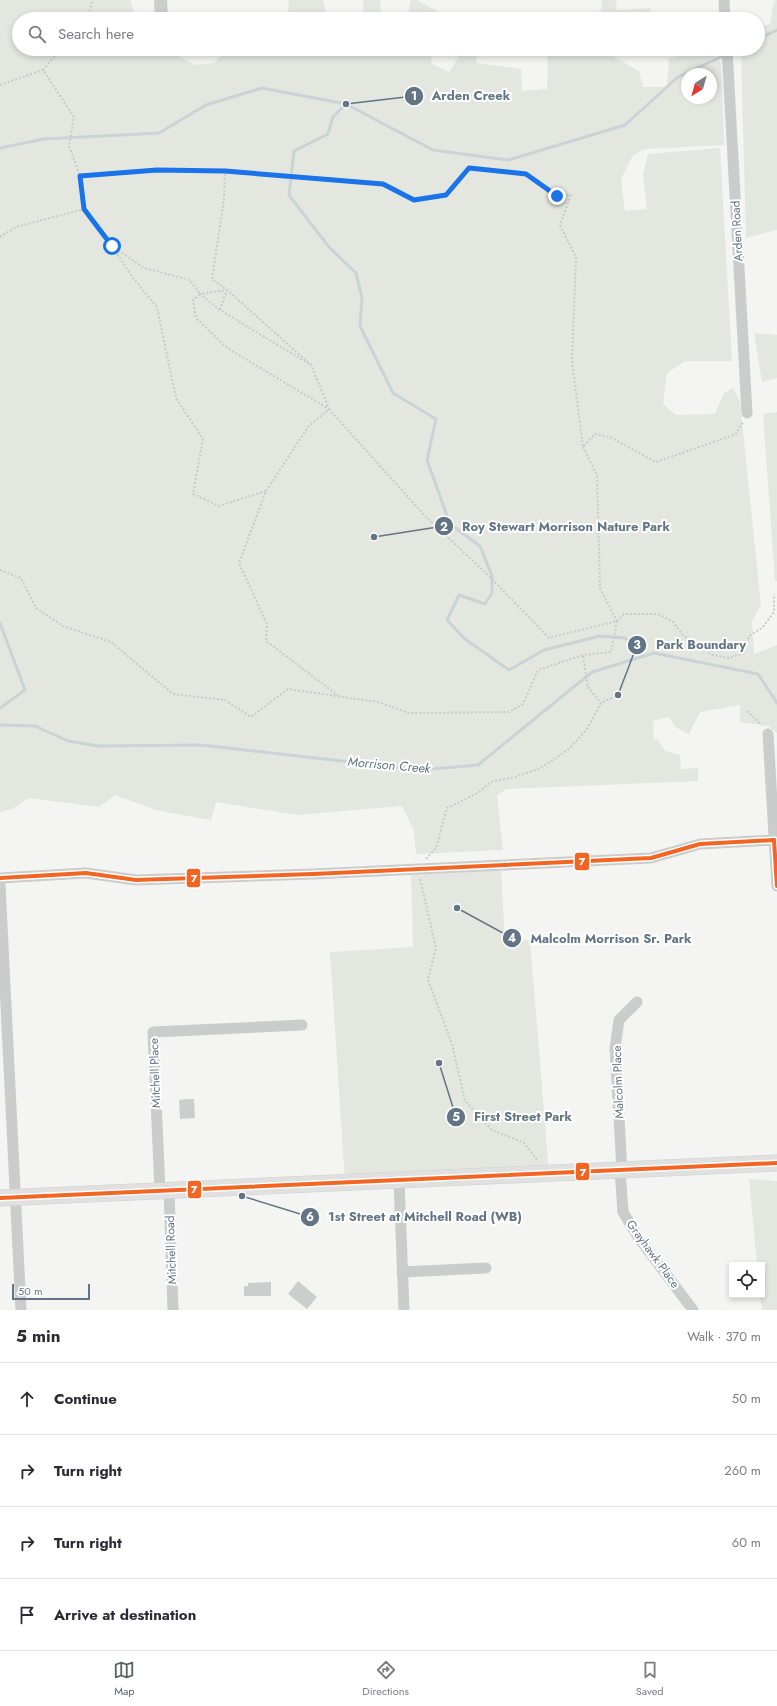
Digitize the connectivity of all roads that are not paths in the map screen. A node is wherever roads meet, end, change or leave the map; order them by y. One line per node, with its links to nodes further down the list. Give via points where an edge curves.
1 (724, 0): 2 (street)
2 (725, 12)
3 (727, 56): 4 (street, Arden Road)
4 (747, 414)
5 (768, 734): 6 (street)
6 (774, 840): 7 (street, via 700,844 651,858 136,880 86,873); 9 (street)
7 (0, 878)
8 (0, 884): 16 (street)
9 (777, 886)
10 (637, 1002): 13 (street, Malcolm Place, via 618,1020 615,1048)
11 (302, 1025): 15 (street, Mitchell Place, via 154,1032)
12 (777, 1163): 13 (street)
13 (621, 1170): 14 (street); 22 (street, Grayhawk Place, via 623,1212 638,1237)
14 (399, 1180): 15 (street); 18 (street)
15 (164, 1190): 16 (street); 20 (street, Mitchell Road)
16 (8, 1197): 19 (street)
17 (486, 1268): 18 (street)
18 (402, 1272): 21 (street)
19 (21, 1310)
20 (173, 1310)
21 (404, 1310)
22 (694, 1310)

